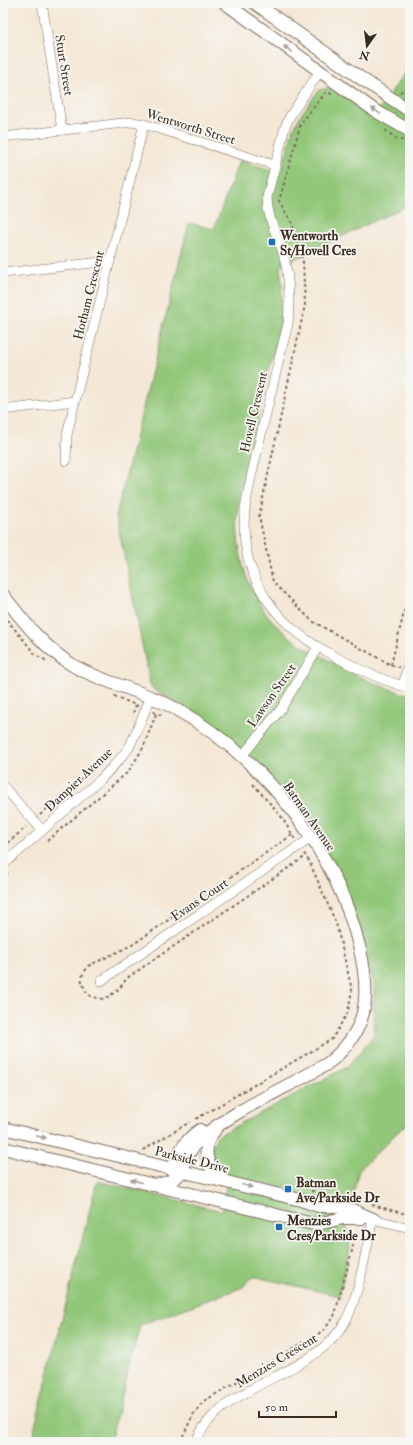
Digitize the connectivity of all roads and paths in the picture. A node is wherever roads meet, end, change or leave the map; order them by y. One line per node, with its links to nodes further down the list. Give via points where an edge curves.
1 (42, 3): 10 (street, Sturt Street)
2 (225, 3): 5 (street, one-way to 2)
3 (255, 3): 4 (street)
4 (331, 57): 5 (street); 7 (street)
5 (320, 71): 11 (street, one-way to 5, via 374,110); 14 (street, Hovell Crescent, via 290,116)
6 (336, 96): 26 (path, via 326,92 301,124 279,201 292,223 303,262 305,305 259,516 273,582 312,621)
7 (410, 111)
8 (144, 124): 10 (street, Wentworth Street, via 132,122); 14 (street, Wentworth Street); 15 (street, Hotham Crescent)
9 (379, 126): 13 (path, via 397,139)
10 (62, 130): 12 (street, Wentworth Street)
11 (410, 131)
12 (3, 137)
13 (410, 143)
14 (274, 165): 23 (street, Hovell Crescent, via 267,209 284,256 290,303 288,324 248,492 244,528 246,550 251,569 270,605 297,634)
15 (110, 261): 16 (street); 17 (street, Hotham Crescent)
16 (3, 273)
17 (75, 401): 18 (street); 19 (street, Hotham Crescent, via 67,435)
18 (3, 410)
19 (66, 461)
20 (410, 588): 26 (path)
21 (3, 595): 30 (street, Batman Avenue, via 29,627 51,649 74,666)
22 (3, 615): 25 (path, via 36,655)
23 (318, 648): 28 (street, Hovell Crescent, via 358,669); 36 (street, Lawson Street, via 281,709)
24 (410, 656): 27 (street)
25 (48, 662)
26 (391, 665): 27 (path)
27 (407, 669): 28 (street)
28 (406, 687)
29 (107, 694): 31 (path)
30 (151, 697): 32 (street, Dampier Avenue); 36 (street, Batman Avenue, via 198,723)
31 (136, 705): 32 (path); 33 (path)
32 (146, 709): 34 (path); 40 (street, Dampier Avenue, via 129,748 118,761)
33 (130, 719)
34 (170, 720)
35 (115, 750): 39 (path)
36 (242, 756): 41 (street, Batman Avenue, via 294,812)
37 (252, 783): 42 (path, via 281,816)
38 (3, 786): 39 (street)
39 (34, 820): 40 (street); 43 (path)
40 (42, 830): 44 (street, Dampier Avenue)
41 (311, 838): 42 (street, Evans Court); 46 (street, Batman Avenue, via 335,882 359,944 366,987 361,1023 342,1053 327,1064)
42 (299, 846): 45 (street, Evans Court); 50 (path, via 310,863 336,923 352,990 348,1012 332,1039)
43 (3, 847)
44 (3, 865)
45 (101, 981)
46 (229, 1118): 47 (street, Batman Avenue); 51 (street, Batman Avenue, via 208,1126 191,1137 179,1154)
47 (219, 1126): 51 (street, Batman Avenue, via 196,1143); 52 (street, Batman Avenue, via 209,1137 207,1158 215,1173)
48 (3, 1128): 51 (street, Parkside Drive, one-way to 51)
49 (3, 1148): 53 (street, Parkside Drive, one-way to 49)
50 (143, 1150)
51 (177, 1173): 52 (street, Parkside Drive); 53 (street, via 168,1183); 54 (street, via 187,1185 232,1197)
52 (226, 1181): 56 (street, Parkside Drive, one-way to 56, via 319,1206 335,1206)
53 (152, 1185): 54 (street, Parkside Drive)
54 (272, 1214): 55 (street, Parkside Drive, via 314,1224)
55 (350, 1217): 56 (street, Parkside Drive); 58 (path, via 353,1247 334,1317 324,1331 204,1401 194,1413)
56 (373, 1219): 57 (street, Parkside Drive); 59 (street, Menzies Crescent, via 354,1299 343,1327 317,1353 225,1406 209,1420)
57 (410, 1228)
58 (180, 1442)
59 (196, 1442)

